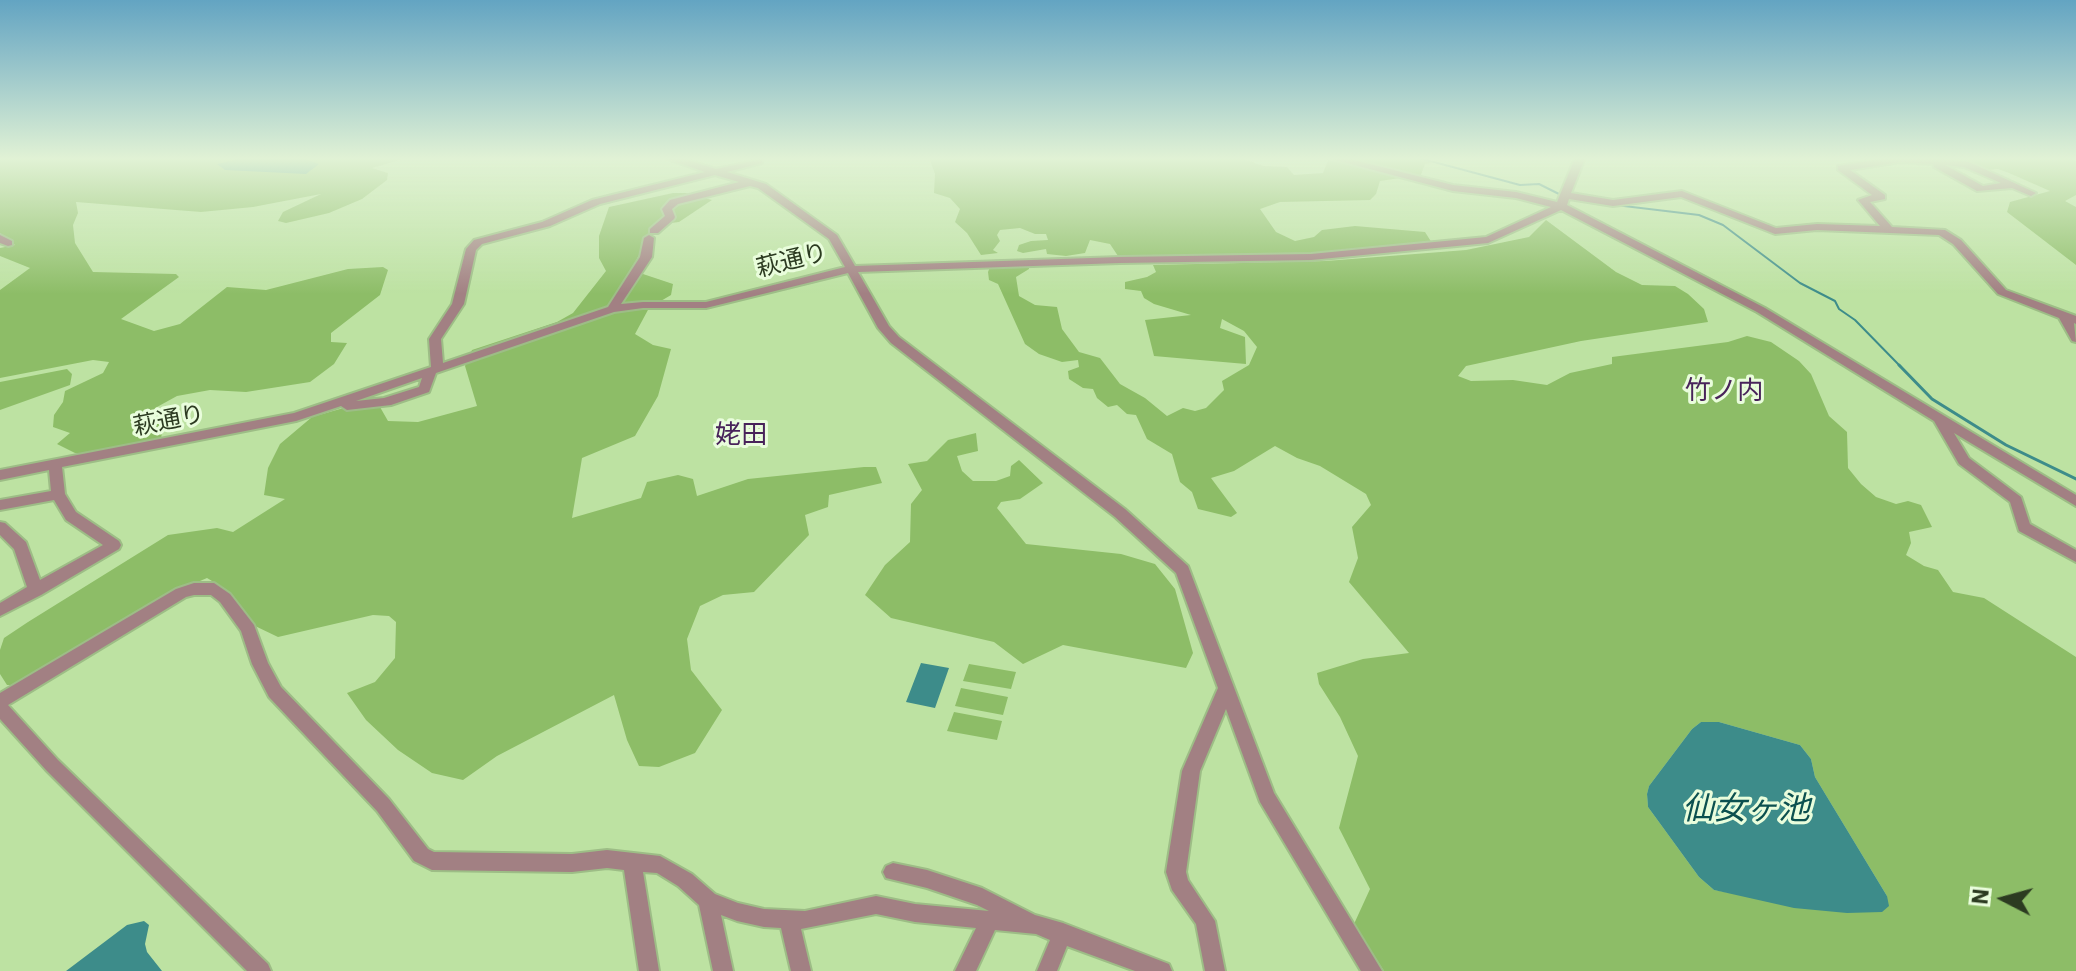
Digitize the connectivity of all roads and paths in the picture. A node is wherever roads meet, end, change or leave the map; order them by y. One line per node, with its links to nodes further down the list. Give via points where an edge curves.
1 (593, 203): 13 (street, via 546,224 478,242 471,249 458,304 435,339)
2 (673, 203): 10 (street, via 667,209 670,217 652,234 646,257)
3 (786, 203): 9 (street, via 833,237)
4 (1557, 203): 9 (street, 萩通り, via 1488,240 1434,247 1311,257)
5 (1569, 203): 14 (street, via 1761,310)
6 (1705, 203): 8 (street, via 1775,231)
7 (1866, 203): 8 (street)
8 (1890, 231): 11 (street, via 1945,233 2002,292)
9 (852, 269): 10 (street, 萩通り, via 706,305); 24 (street, via 895,340 1120,513 1183,570)
10 (612, 309): 13 (street, 萩通り)
11 (2070, 318): 12 (street)
12 (2076, 338)
13 (434, 370): 15 (street, 萩通り, via 424,389 386,402 322,409)
14 (1937, 417): 18 (street); 21 (street, via 1964,461 2016,500 2024,527)
15 (55, 466): 16 (street, 萩通り); 17 (street)
16 (0, 475)
17 (58, 494): 19 (street); 22 (street, via 71,516 114,545)
18 (2076, 501)
19 (0, 505)
20 (0, 527): 22 (street, via 21,546)
21 (2076, 557)
22 (36, 591): 23 (street)
23 (0, 610)
24 (1225, 690): 41 (street, via 1191,771 1176,857 1179,884 1205,921); 42 (street, via 1266,796)
25 (0, 704): 26 (street, via 181,593 214,589 248,629 275,692 383,805 421,855 432,861); 34 (street, via 52,765)
26 (632, 863): 28 (street, via 660,865); 35 (street)
27 (893, 872): 31 (street, via 982,897)
28 (708, 900): 29 (street, via 737,912); 36 (street)
29 (797, 921): 30 (street, via 876,905); 37 (street)
30 (989, 922): 31 (street); 38 (street)
31 (1036, 925): 32 (street)
32 (1063, 933): 33 (street); 39 (street)
33 (1140, 966): 40 (street)
34 (261, 971)
35 (649, 971)
36 (723, 971)
37 (801, 971)
38 (965, 971)
39 (1047, 971)
40 (1162, 971)
41 (1215, 971)
42 (1372, 971)

